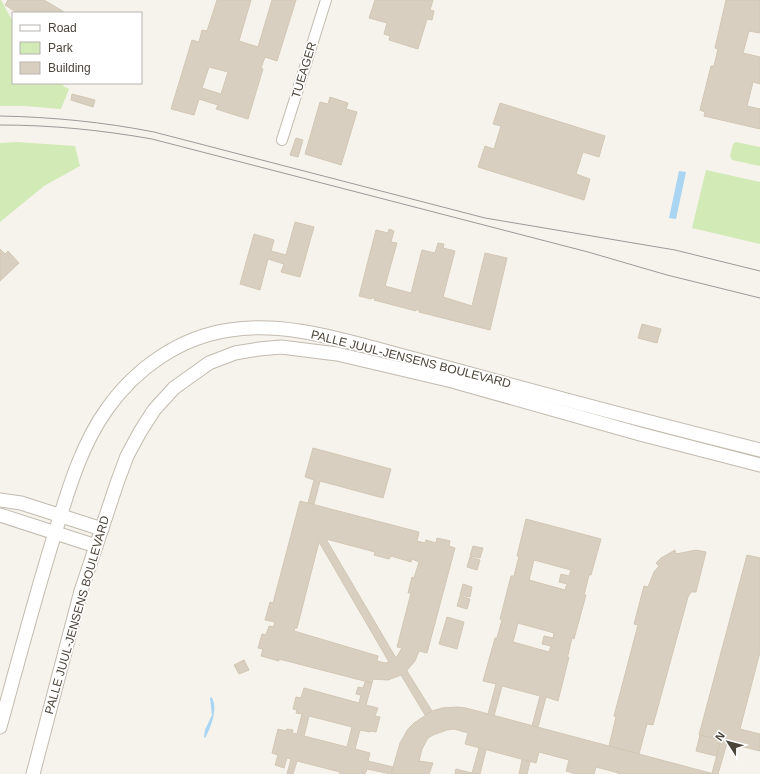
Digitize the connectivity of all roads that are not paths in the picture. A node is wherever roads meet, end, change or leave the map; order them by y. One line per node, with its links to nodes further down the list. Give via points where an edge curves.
1 (326, 0): 2 (street, TUEAGER)
2 (282, 140)
3 (760, 450): 7 (street, PALLE JUUL-JENSENS BOULEVARD, via 319,334 282,329 230,330 201,336 177,346 126,385 90,436)
4 (760, 465): 8 (street, PALLE JUUL-JENSENS BOULEVARD, via 338,354 281,348 259,349 209,363 174,388 154,410 127,456)
5 (0, 500): 7 (street, via 21,503)
6 (0, 515): 9 (street)
7 (60, 515): 8 (street); 9 (street, PALLE JUUL-JENSENS BOULEVARD)
8 (102, 529): 10 (street, PALLE JUUL-JENSENS BOULEVARD)
9 (55, 533): 10 (street); 11 (street, PALLE JUUL-JENSENS BOULEVARD, via 36,592)
10 (96, 546): 12 (street, PALLE JUUL-JENSENS BOULEVARD)
11 (0, 727)
12 (33, 774)

